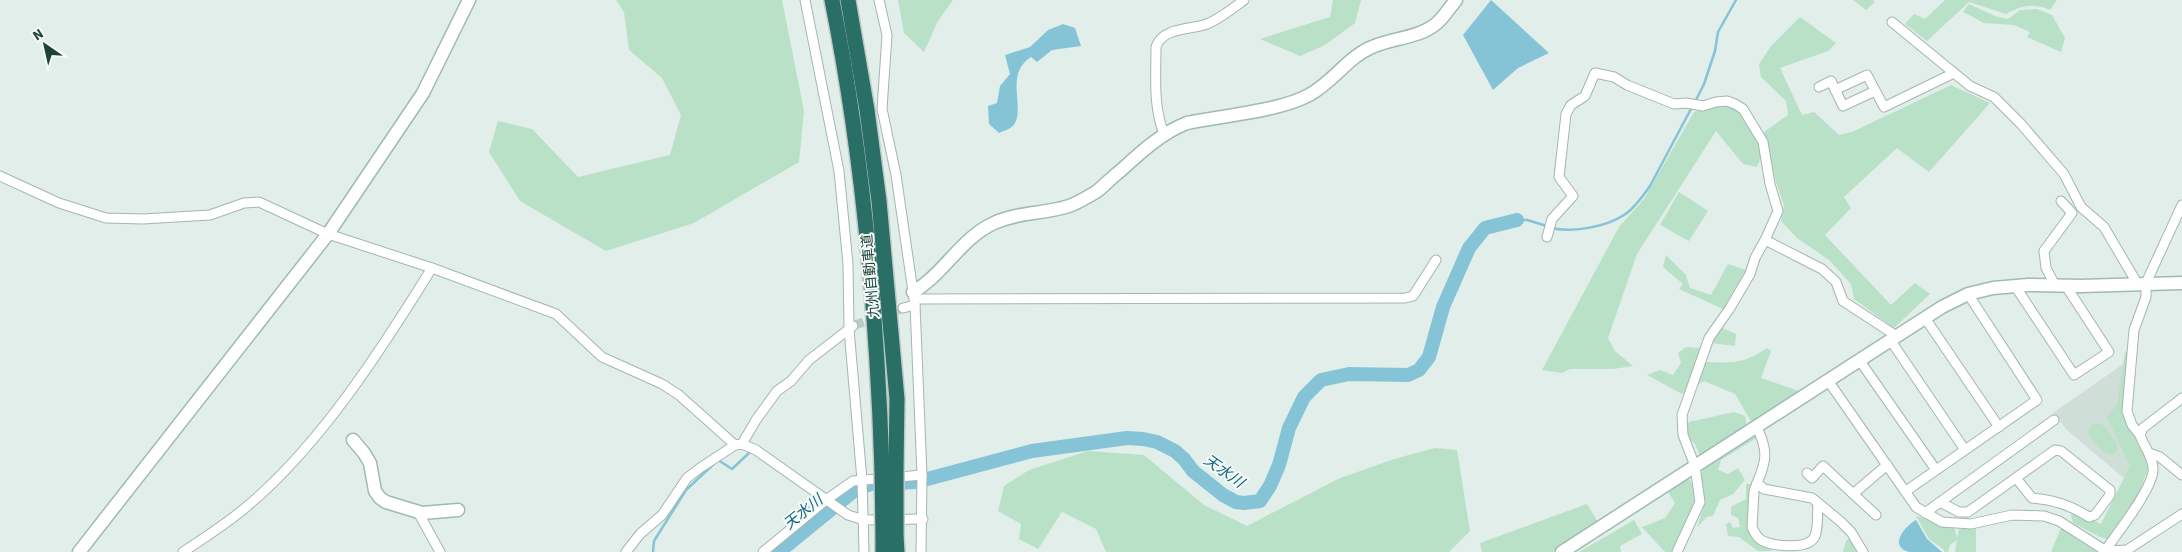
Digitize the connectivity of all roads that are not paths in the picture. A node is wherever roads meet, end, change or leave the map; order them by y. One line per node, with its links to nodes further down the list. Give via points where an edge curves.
1 (470, 0): 17 (street, via 423,93)
2 (805, 0): 30 (street, via 839,171)
3 (832, 0): 45 (highway, 九州自動車道, via 864,203 879,391)
4 (848, 0): 45 (highway, 九州自動車道, via 879,201 897,399)
5 (879, 0): 27 (street, via 887,35 882,109 896,175)
6 (1244, 0): 13 (street, via 1208,24 1168,33 1158,40 1155,99)
7 (1456, 0): 13 (street, via 1436,24 1372,47 1352,59 1332,80 1298,100 1187,123)
8 (1892, 22): 9 (street)
9 (1954, 73): 12 (street, via 1884,107); 22 (street, via 1970,86 1994,97 2021,124 2058,166 2082,207 2104,227)
10 (1819, 87): 11 (street, via 1830,81)
11 (1835, 90): 12 (street, via 1867,75); 12 (street, via 1843,106)
12 (1876, 91)
13 (1164, 134): 27 (street, via 1083,199 1068,206 993,223 964,246)
14 (0, 176): 17 (street, via 97,216 176,218 210,215 244,202 259,202)
15 (2061, 201): 25 (street, via 2072,213 2044,251 2046,268)
16 (2182, 205): 22 (street)
17 (328, 234): 21 (street); 67 (street)
18 (1547, 237): 19 (street, via 1552,219 1572,196 1559,176 1566,114 1571,105 1585,96 1595,73 1614,77 1627,86 1674,104 1703,106 1727,102 1743,109 1763,142 1778,210)
19 (1765, 240): 31 (street, via 1822,269 1836,282 1843,301); 44 (street, via 1750,274 1709,338 1682,415 1683,435)
20 (1436, 260): 27 (street, via 1413,296 1405,298)
21 (432, 268): 40 (street, via 556,314 602,357 662,384); 68 (street, via 365,369 280,476 245,509)
22 (2141, 283): 23 (street); 25 (street); 38 (street, via 2146,297 2134,330 2128,411 2132,425)
23 (2182, 283)
24 (2015, 286): 25 (street); 25 (street, via 2074,375 2109,352); 26 (street)
25 (2061, 286)
26 (1968, 294): 29 (street); 36 (street, via 2037,400)
27 (914, 298): 28 (street); 48 (street)
28 (903, 308)
29 (1925, 318): 31 (street); 36 (street)
30 (852, 327): 40 (street, via 809,360 777,391); 51 (street)
31 (1894, 339): 32 (street); 41 (street)
32 (1860, 362): 33 (street); 46 (street)
33 (1829, 382): 37 (street); 43 (street)
34 (2182, 398): 38 (street, via 2143,428)
35 (2054, 420): 56 (street)
36 (1999, 426): 41 (street)
37 (1757, 427): 44 (street); 52 (street, via 1764,441 1766,461)
38 (2140, 435): 42 (street)
39 (353, 440): 59 (street, via 370,463 375,492 380,498)
40 (738, 445): 55 (street, via 756,450); 70 (street, via 687,478 662,515 640,534)
41 (1965, 450): 46 (street)
42 (2149, 453): 49 (street, via 2160,457); 66 (street, via 2153,471 2149,484)
43 (1888, 465): 53 (street); 54 (street)
44 (1695, 466): 76 (street); 77 (street, via 1700,502)
45 (889, 470): 65 (highway, 九州自動車道, bridge)
46 (1936, 470): 53 (street)
47 (1807, 473): 54 (street, via 1812,478 1824,466)
48 (922, 475): 51 (street); 63 (street)
49 (2182, 475)
50 (2016, 478): 50 (street, via 2055,450 2061,451 2110,490 2110,496 2089,517 2070,505 2032,498); 56 (street, via 1968,512 1959,512)
51 (862, 480): 55 (street, via 852,481); 64 (street)
52 (1757, 484): 57 (street, via 1764,490 1812,498); 57 (street, via 1752,527 1762,540 1777,545 1793,546 1814,538)
53 (1906, 491): 60 (street, via 1916,507)
54 (1853, 494): 62 (street)
55 (826, 500): 64 (street, via 848,515); 71 (street)
56 (1940, 502): 60 (street)
57 (1818, 503): 78 (street, via 1851,532)
58 (458, 510): 59 (street)
59 (418, 512): 69 (street)
60 (1925, 513): 66 (street, via 1942,522 1958,524 1989,521 2012,514 2044,516 2059,521)
61 (2182, 514): 66 (street, via 2127,550)
62 (1876, 515)
63 (923, 519): 64 (street); 75 (street)
64 (864, 520): 72 (street)
65 (890, 536): 73 (highway, 九州自動車道); 74 (highway, 九州自動車道)
66 (2105, 551)
67 (80, 552)
68 (183, 552)
69 (440, 552)
70 (626, 552)
71 (763, 552)
72 (864, 552)
73 (883, 552)
74 (897, 552)
75 (921, 552)
76 (1562, 552)
77 (1677, 552)
78 (1863, 552)

